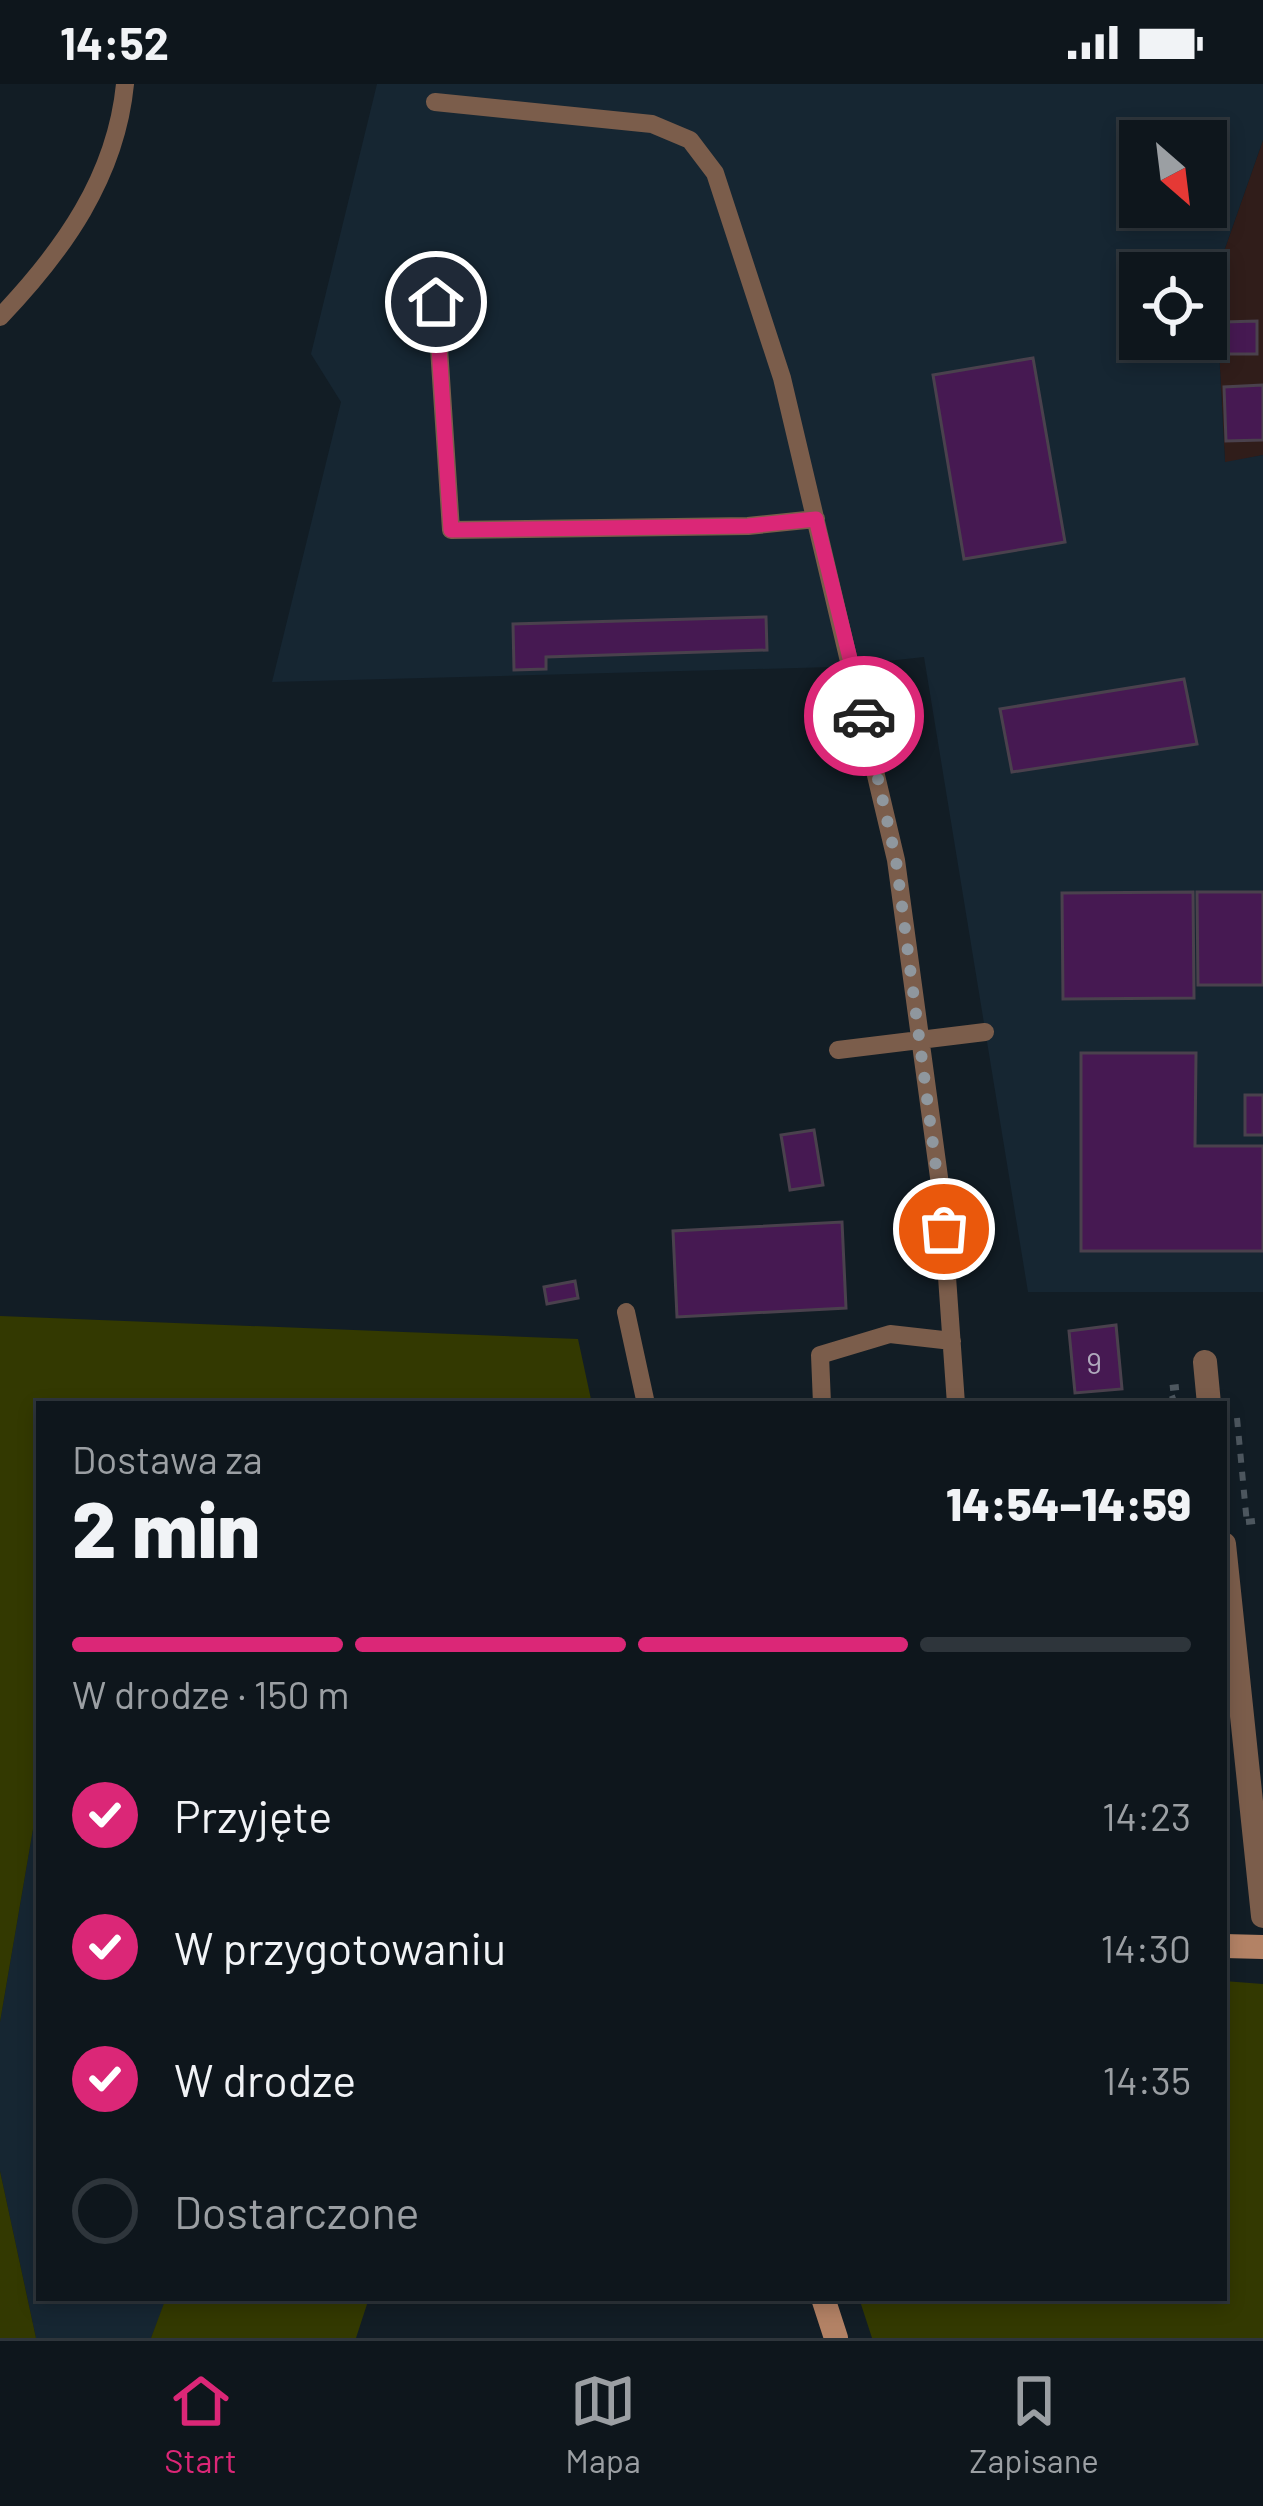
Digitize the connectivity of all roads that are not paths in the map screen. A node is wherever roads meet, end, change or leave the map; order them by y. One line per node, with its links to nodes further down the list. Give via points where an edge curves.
1 (124, 84): 4 (lane, via 111,159 84,210)
2 (435, 102): 5 (lane, via 652,124 690,140 715,173 740,241)
3 (436, 302): 5 (lane, via 451,530)
4 (0, 316)
5 (816, 519): 7 (lane, via 896,860)
6 (986, 1032): 7 (lane)
7 (920, 1038): 8 (lane); 10 (lane)
8 (838, 1050)
9 (626, 1312): 11 (lane)
10 (952, 1341): 12 (lane, via 890,1334 820,1355); 13 (lane)
11 (645, 1401)
12 (822, 1401)
13 (956, 1401)
14 (1236, 1545): 15 (street)
15 (1263, 1916)
16 (1227, 1946): 17 (street)
17 (1263, 1947)
18 (824, 2301): 19 (street)
19 (836, 2338)

